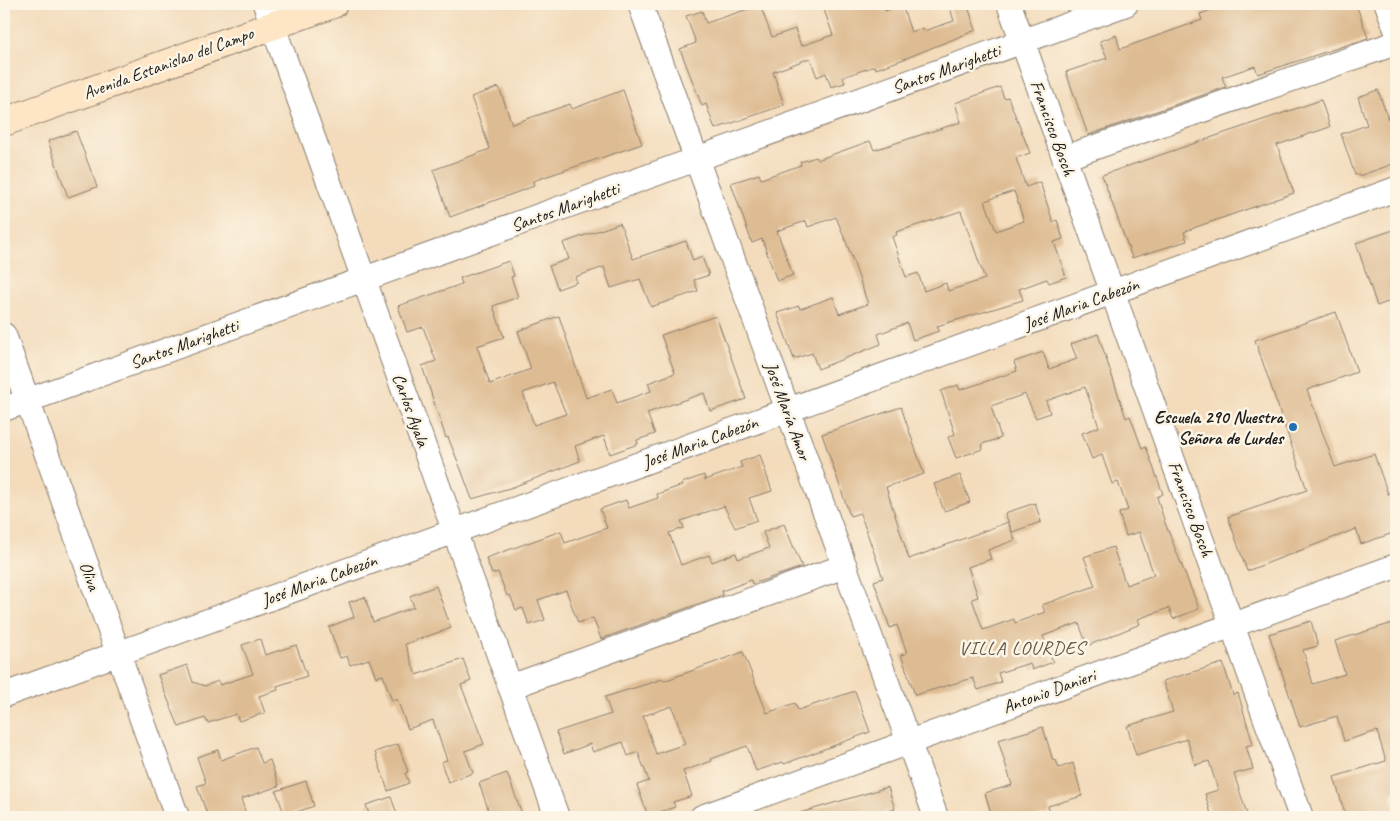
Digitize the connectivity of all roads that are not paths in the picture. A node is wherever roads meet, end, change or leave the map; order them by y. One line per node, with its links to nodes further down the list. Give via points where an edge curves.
1 (333, 4): 6 (main road, Avenida Estanislao del Campo)
2 (640, 4): 12 (street, José María Amor)
3 (1009, 4): 8 (street, Francisco Bosch)
4 (1126, 4): 8 (street, Santos Marighetti)
5 (1387, 4): 7 (street)
6 (269, 14): 10 (main road, Avenida Estanislao del Campo); 14 (street, Carlos Ayala)
7 (1396, 29)
8 (1022, 41): 11 (street, Francisco Bosch); 12 (street, Santos Marighetti)
9 (1396, 43): 11 (street)
10 (4, 122)
11 (1064, 158): 15 (street, Francisco Bosch)
12 (696, 159): 14 (street, Santos Marighetti); 19 (street, José María Amor)
13 (1396, 189): 15 (street, José Maria Cabezón)
14 (364, 279): 17 (street, Santos Marighetti); 20 (street, Carlos Ayala)
15 (1112, 292): 19 (street, José Maria Cabezón); 23 (street, Francisco Bosch)
16 (4, 335): 17 (street, Oliva)
17 (27, 401): 18 (street, Santos Marighetti); 24 (street, Oliva)
18 (4, 409)
19 (788, 410): 20 (street, José Maria Cabezón); 21 (street, José María Amor)
20 (454, 531): 24 (street, José Maria Cabezón); 25 (street, Carlos Ayala)
21 (844, 566): 25 (street); 27 (street, José María Amor)
22 (1396, 566): 23 (street, Antonio Danieri)
23 (1232, 625): 27 (street, Antonio Danieri); 32 (street, Francisco Bosch)
24 (118, 653): 26 (street, José Maria Cabezón); 28 (street, Oliva)
25 (510, 687): 29 (street, Carlos Ayala)
26 (4, 694)
27 (908, 742): 30 (street, Antonio Danieri); 31 (street, José María Amor)
28 (173, 816)
29 (557, 817)
30 (702, 817)
31 (936, 817)
32 (1301, 817)

